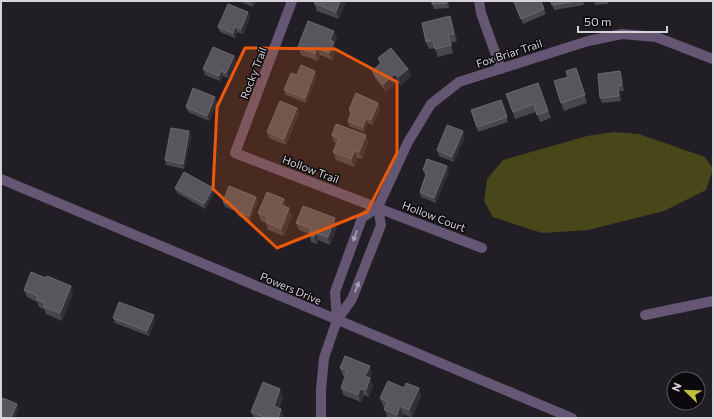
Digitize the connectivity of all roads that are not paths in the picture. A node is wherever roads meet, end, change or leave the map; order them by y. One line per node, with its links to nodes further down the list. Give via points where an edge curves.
1 (292, 1): 5 (street, Rocky Trail)
2 (479, 1): 4 (street)
3 (713, 59): 4 (street, Fox Briar Trail, via 656,37 622,34 588,41)
4 (501, 69): 7 (street, Fox Briar Trail, via 459,82 431,104 408,142)
5 (235, 153): 7 (street, Hollow Trail)
6 (1, 179): 11 (street, Powers Drive)
7 (378, 207): 8 (street, Hollow Court); 11 (street, Fox Briar Trail, one-way to 7, via 352,299 381,225); 11 (street, Fox Briar Trail, one-way to 11, via 362,218 335,292)
8 (482, 248)
9 (713, 302): 10 (street)
10 (645, 315)
11 (336, 320): 12 (street, Fox Briar Trail, via 324,358 320,390); 13 (street, Powers Drive)
12 (322, 418)
13 (572, 418)

